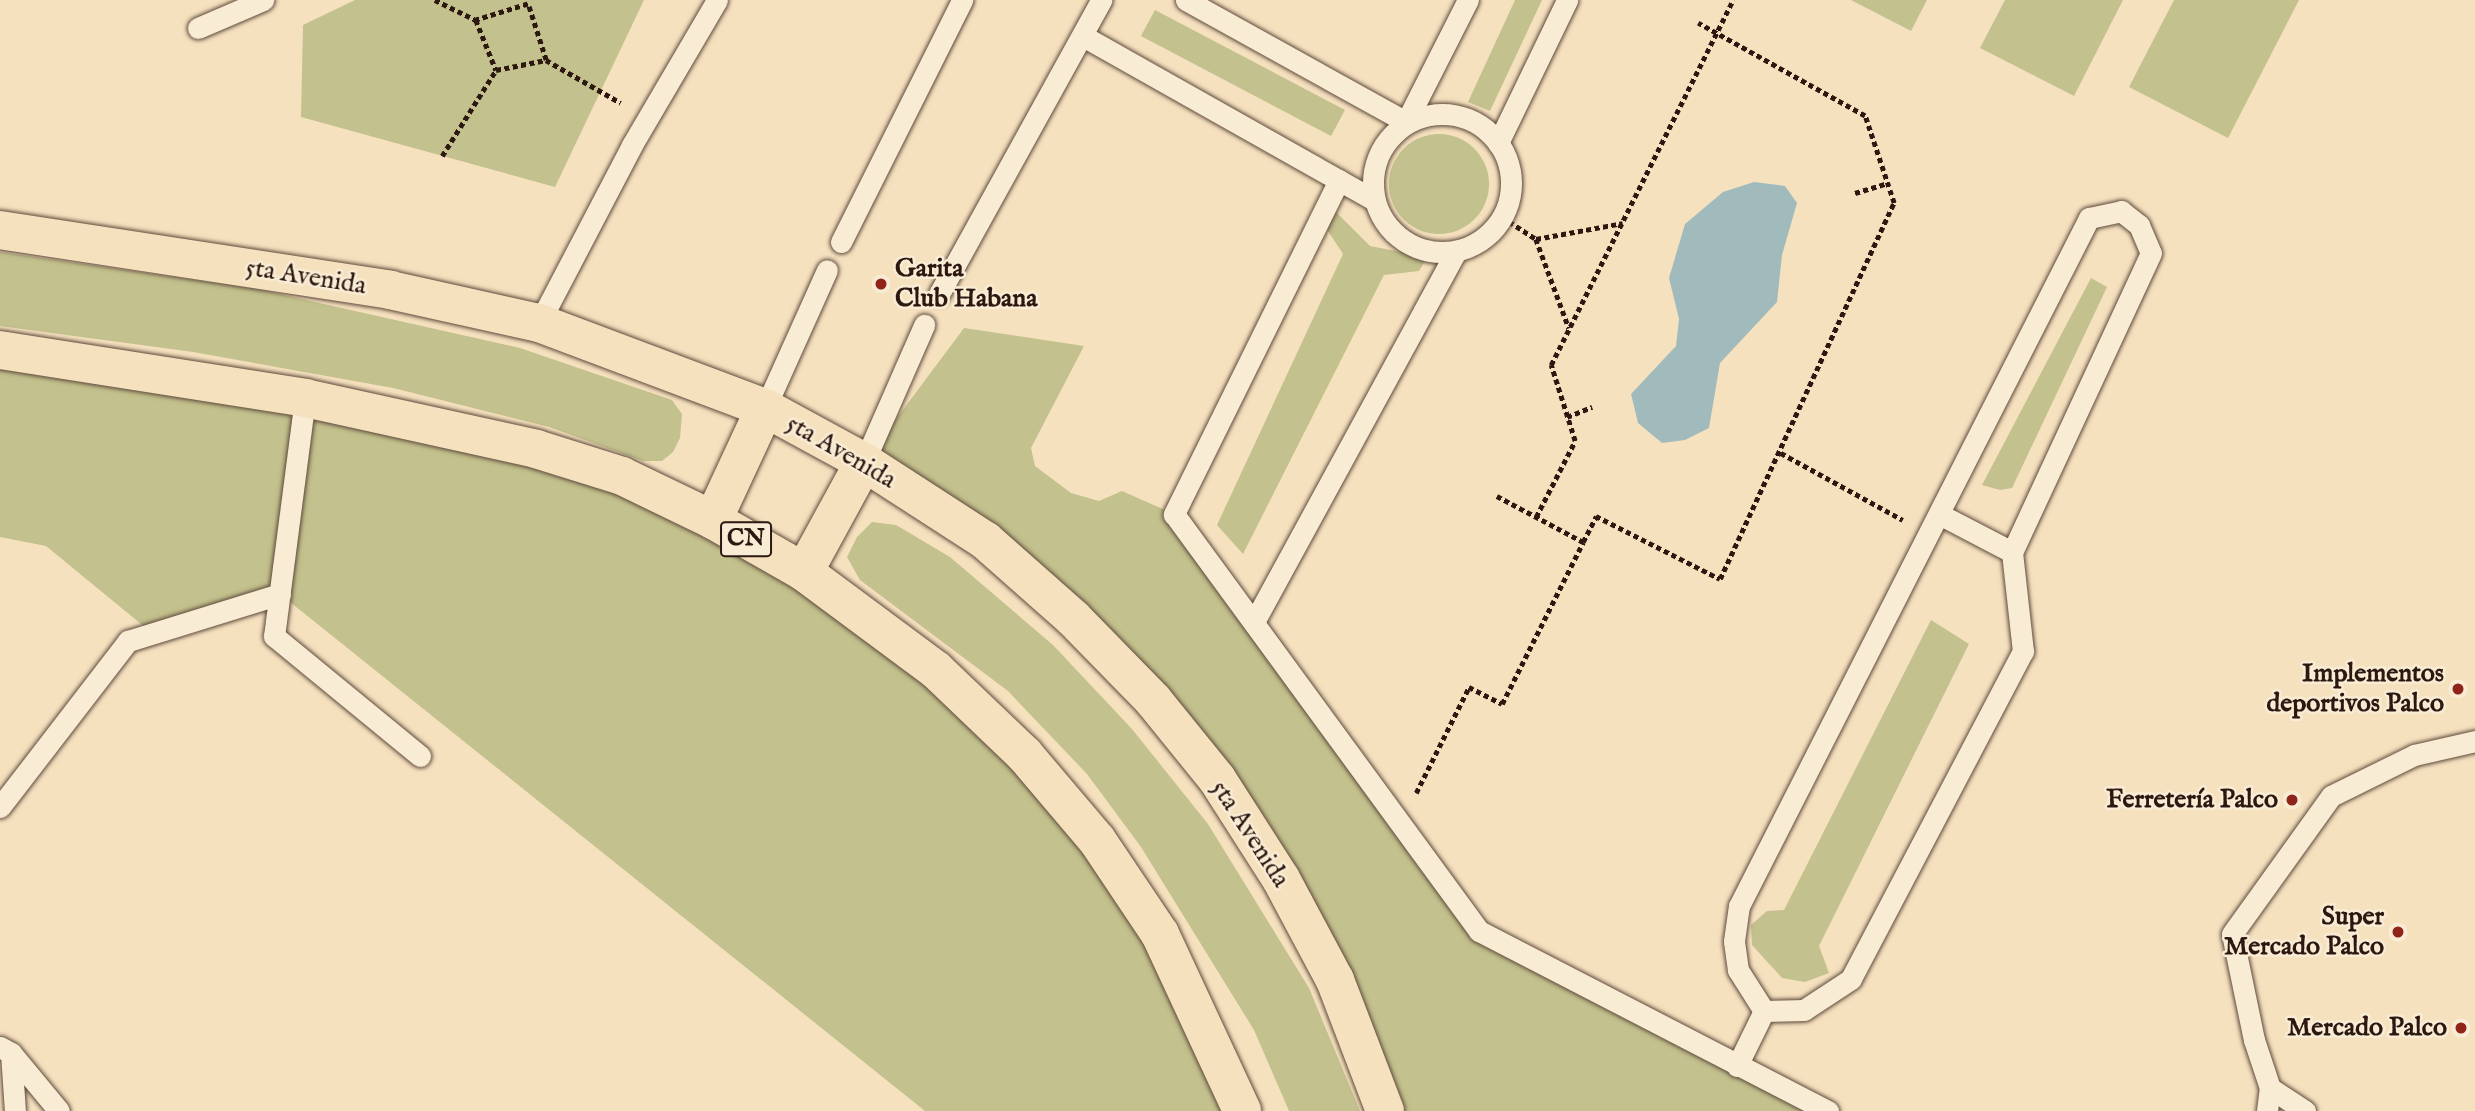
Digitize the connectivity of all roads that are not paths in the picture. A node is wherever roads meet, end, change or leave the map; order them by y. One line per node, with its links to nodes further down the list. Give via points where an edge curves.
1 (263, 0): 8 (lane)
2 (717, 0): 19 (lane)
3 (962, 0): 15 (lane)
4 (1101, 0): 9 (lane)
5 (1185, 0): 10 (lane)
6 (1468, 0): 10 (lane)
7 (1567, 0): 11 (lane)
8 (198, 28)
9 (1083, 36): 12 (lane); 18 (lane)
10 (1406, 122): 11 (lane, via 1423,115 1460,116 1478,123); 13 (lane, via 1389,136 1377,156)
11 (1498, 143): 16 (lane, via 1511,175 1502,218 1474,245)
12 (1339, 180): 13 (lane); 30 (lane, via 1174,514)
13 (1374, 200): 16 (lane, via 1382,220 1414,247)
14 (0, 230): 19 (highway, 5ta Avenida, via 390,290)
15 (841, 242)
16 (1456, 251): 30 (lane)
17 (827, 270): 23 (lane)
18 (939, 294)
19 (539, 323): 23 (highway, 5ta Avenida)
20 (924, 325): 24 (lane)
21 (0, 350): 22 (highway, CN)
22 (305, 398): 26 (highway, CN, via 536,449 622,476); 29 (lane)
23 (765, 408): 24 (highway, 5ta Avenida); 26 (highway)
24 (864, 462): 28 (highway); 41 (highway, 5ta Avenida, via 986,541 1073,618 1153,700 1216,779 1281,879 1335,980)
25 (1938, 514): 27 (lane); 27 (lane, via 2088,218 2121,211 2139,225 2151,253); 34 (lane, via 1739,906 1734,941 1738,970)
26 (713, 520): 28 (highway, CN)
27 (2012, 552): 34 (lane, via 2023,651 1851,979 1804,1010)
28 (804, 572): 40 (highway, CN, via 936,670 1024,754 1097,840 1160,934)
29 (280, 594): 32 (lane, via 274,636); 33 (lane, via 128,641)
30 (1254, 622): 36 (lane, via 1479,931)
31 (2475, 741): 37 (lane, via 2414,755 2331,796 2232,934 2254,1040)
32 (420, 756)
33 (1, 807)
34 (1764, 1011): 36 (lane)
35 (6, 1050): 38 (lane); 39 (lane)
36 (1737, 1066): 42 (lane)
37 (2270, 1088): 43 (lane); 44 (lane)
38 (15, 1111)
39 (59, 1111)
40 (1242, 1111)
41 (1385, 1111)
42 (1828, 1111)
43 (2267, 1111)
44 (2305, 1111)

